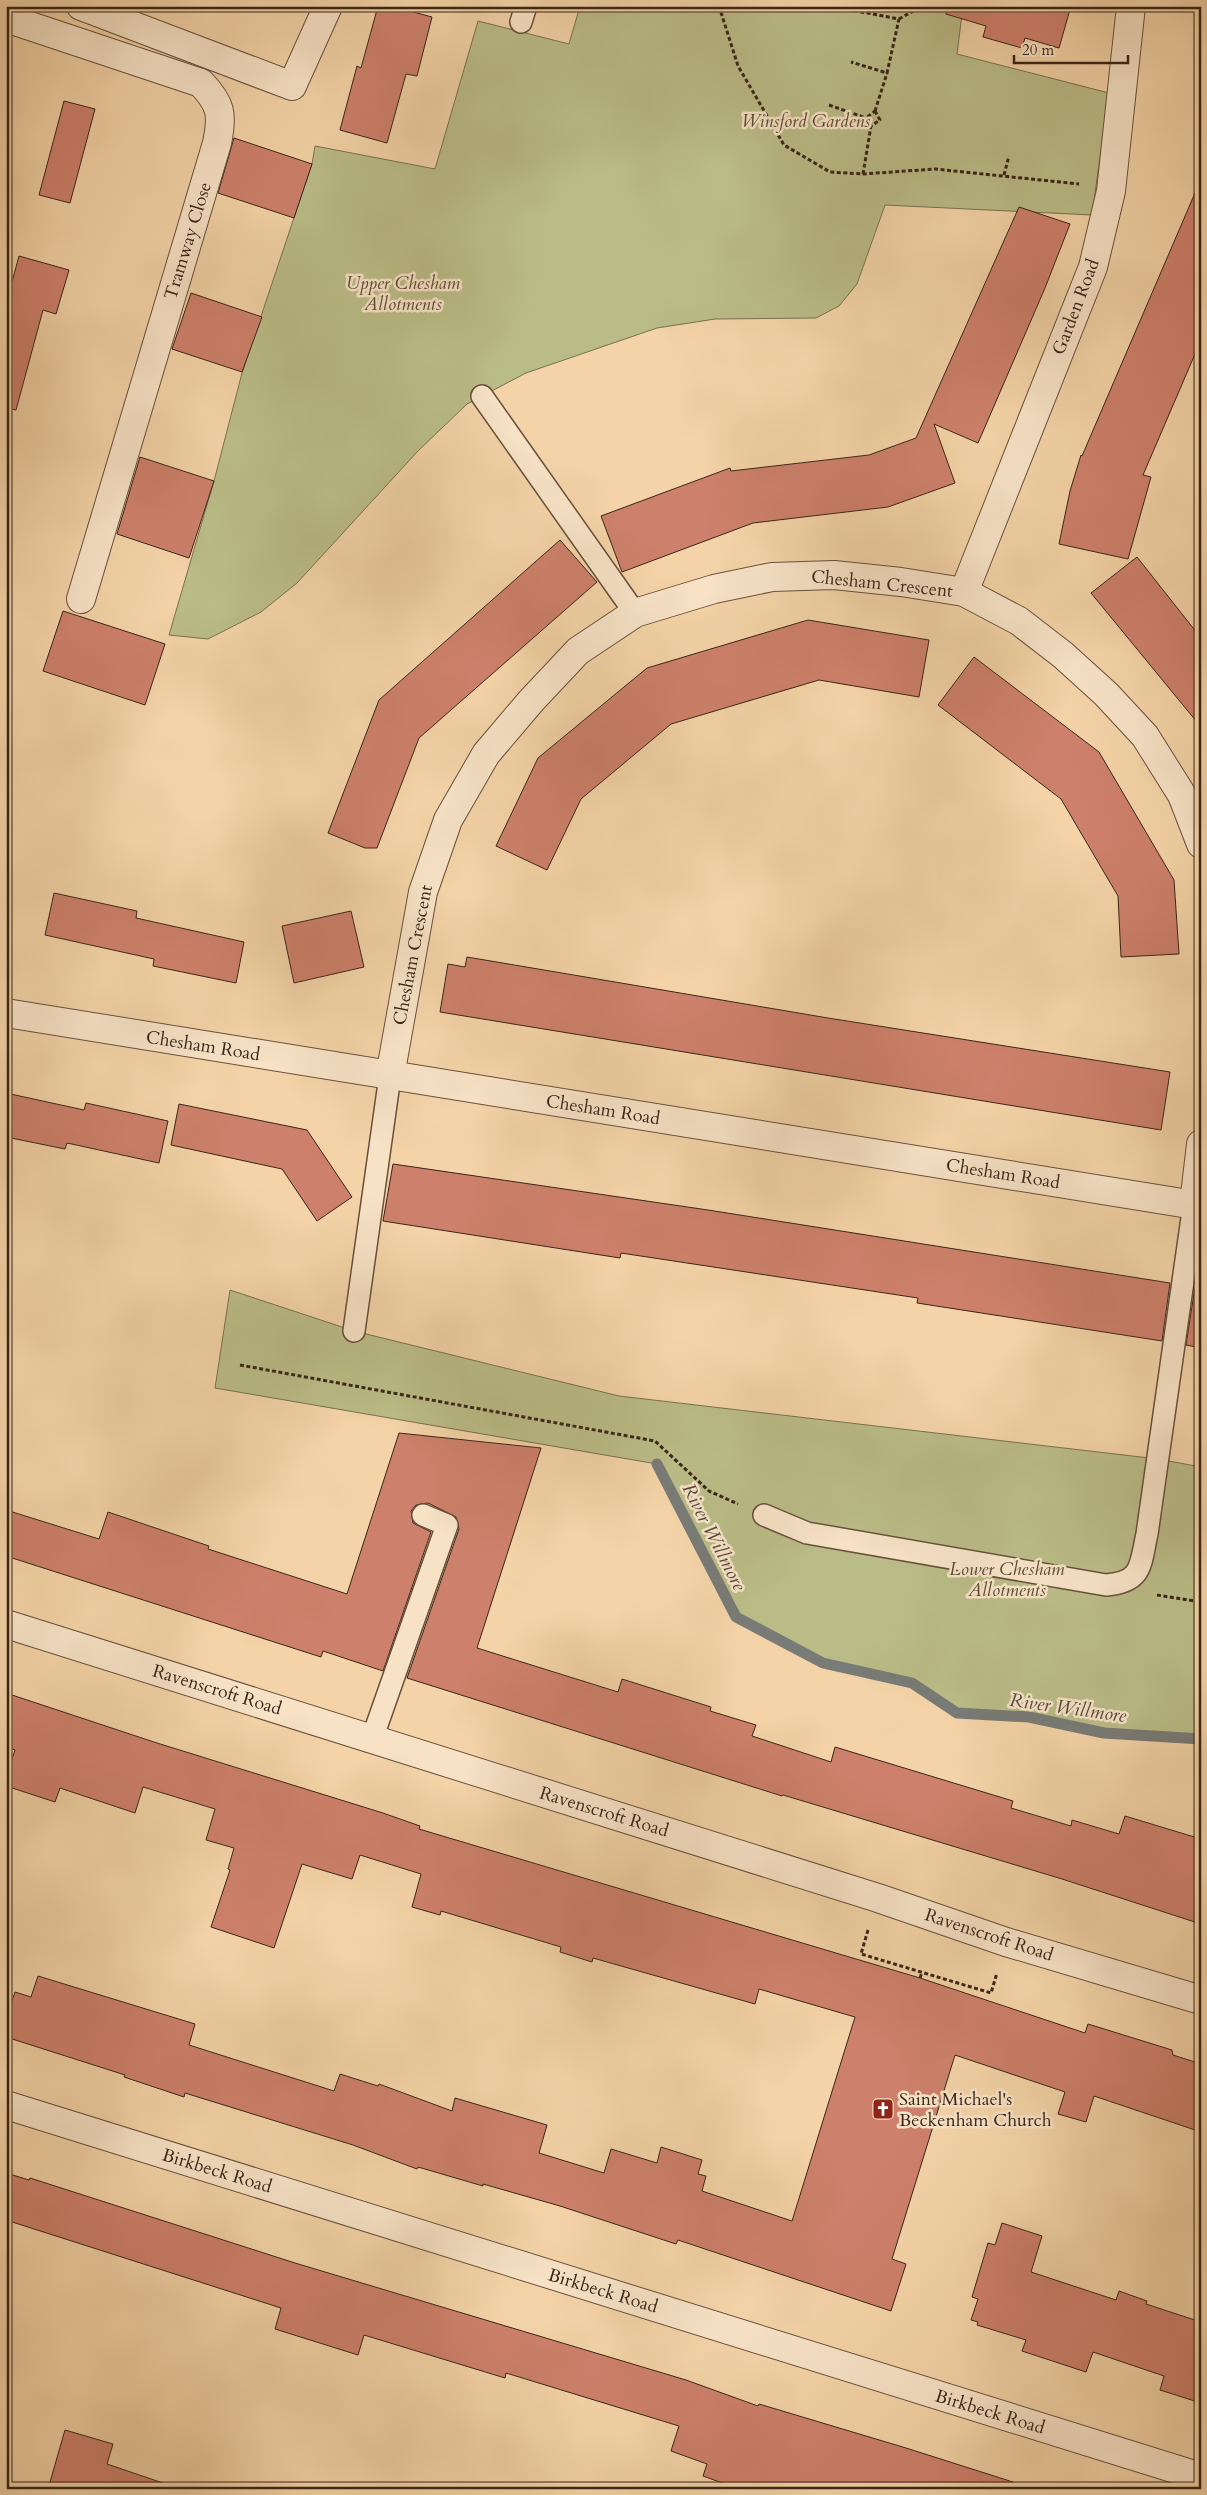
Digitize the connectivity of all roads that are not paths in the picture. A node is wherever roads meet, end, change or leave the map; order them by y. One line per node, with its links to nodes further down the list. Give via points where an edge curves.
1 (81, 6): 2 (street, via 292,86)
2 (328, 6)
3 (1131, 6): 6 (street, Garden Road, via 1111,191 1093,267)
4 (6, 18): 7 (street, Tramway Close, via 201,83 215,98 221,122 212,162)
5 (482, 396): 8 (lane)
6 (964, 592): 8 (street, Chesham Crescent, via 834,575 772,577 714,589); 9 (street, Chesham Crescent, via 1019,621 1106,694 1144,736 1182,795)
7 (81, 599)
8 (635, 613): 11 (street, Chesham Crescent, via 578,651 531,701 486,754 448,820 423,892)
9 (1201, 844)
10 (6, 1013): 11 (street, Chesham Road)
11 (390, 1076): 13 (street, Chesham Road); 14 (lane)
12 (1201, 1144): 13 (street)
13 (1197, 1205): 15 (lane, via 1147,1534 1139,1570 1125,1583 1106,1585 807,1533)
14 (354, 1331)
15 (764, 1514)
16 (423, 1515): 18 (lane, via 447,1525)
17 (6, 1624): 18 (street, Ravenscroft Road)
18 (372, 1739): 19 (street, Ravenscroft Road, via 878,1898 1006,1942)
19 (1201, 2000)
20 (6, 2105): 21 (street, Birkbeck Road)
21 (1201, 2477)

